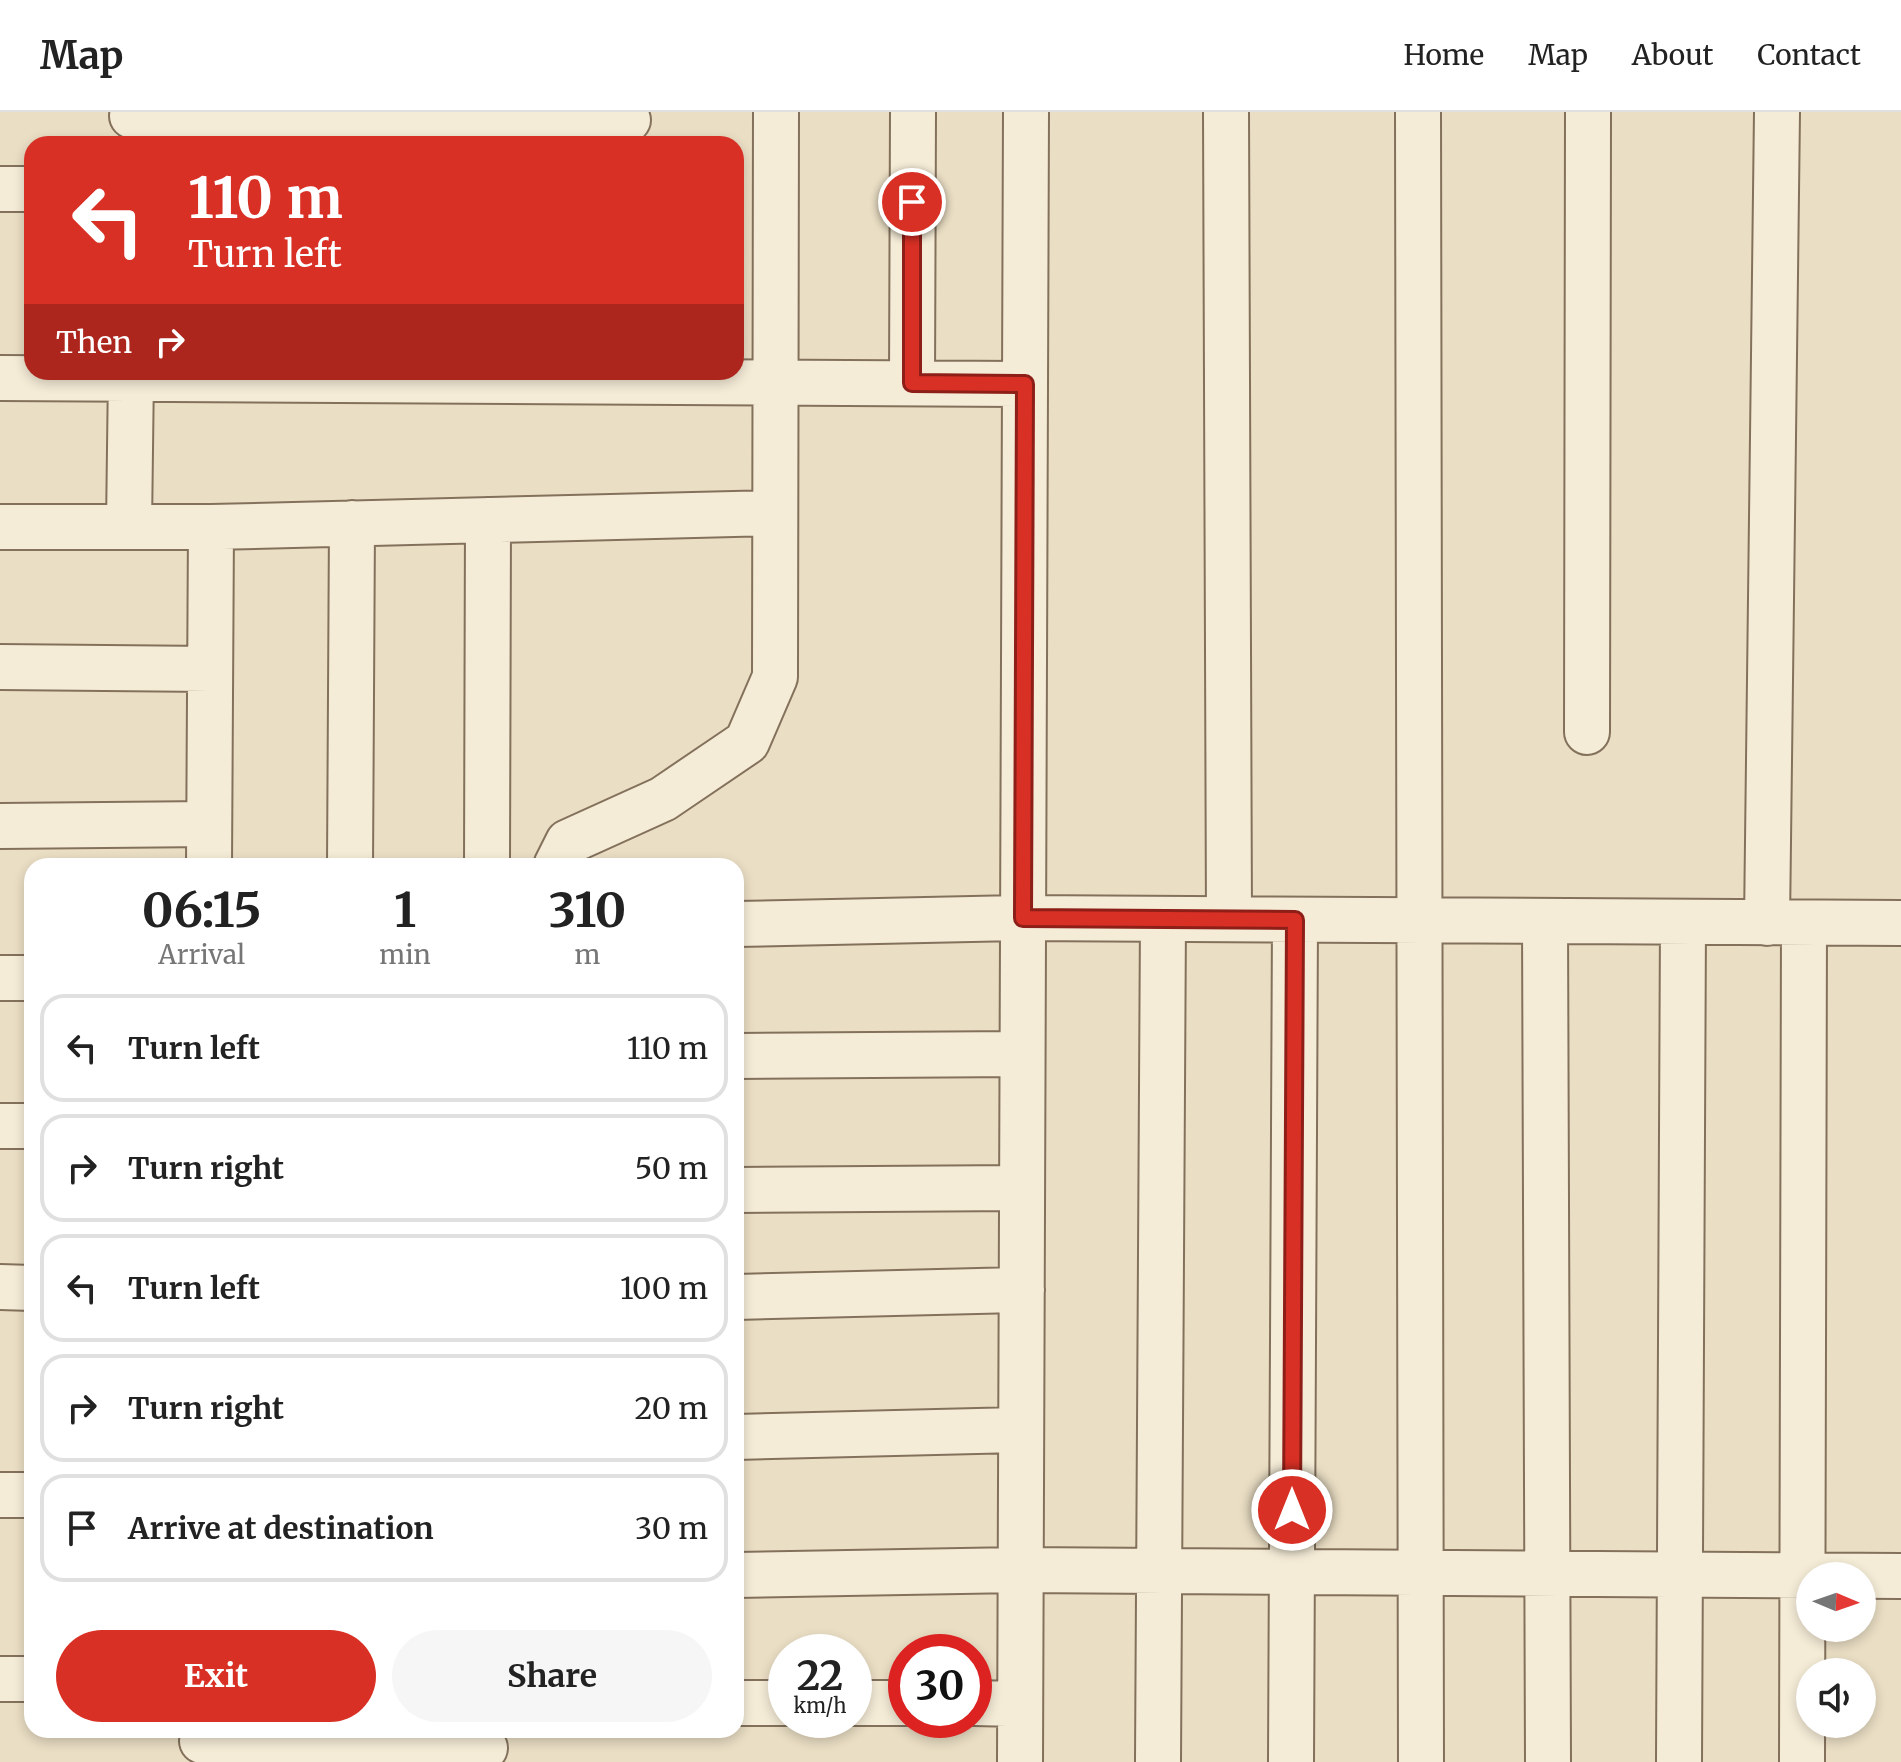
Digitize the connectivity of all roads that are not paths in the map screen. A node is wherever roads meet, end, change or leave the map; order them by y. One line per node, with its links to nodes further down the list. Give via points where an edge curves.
1 (776, 112): 16 (street)
2 (913, 112): 17 (street)
3 (1026, 112): 18 (street)
4 (1226, 112): 35 (street)
5 (1418, 112): 37 (street)
6 (1588, 112): 27 (street)
7 (1777, 112): 40 (street)
8 (132, 124): 9 (street)
9 (628, 125)
10 (0, 189): 11 (street)
11 (24, 189)
12 (24, 377): 13 (street)
13 (0, 378)
14 (131, 380): 23 (street)
15 (715, 380): 16 (street)
16 (775, 382): 17 (street); 19 (street)
17 (912, 383): 18 (street)
18 (1025, 384): 33 (street)
19 (775, 513): 20 (street); 32 (street, via 775,677 747,742 663,799 568,842)
20 (488, 520): 21 (street); 31 (street)
21 (352, 523): 24 (street); 30 (street)
22 (0, 527): 23 (street)
23 (129, 527): 24 (street)
24 (211, 527): 26 (street)
25 (0, 667): 26 (street)
26 (210, 669): 29 (street)
27 (1587, 732)
28 (0, 826): 29 (street)
29 (209, 845)
30 (350, 858)
31 (487, 858)
32 (560, 858)
33 (1023, 918): 34 (street); 42 (street); 45 (street)
34 (1163, 919): 35 (street); 61 (street)
35 (1229, 919): 36 (street)
36 (1295, 920): 37 (street); 62 (street)
37 (1420, 920): 38 (street); 63 (street)
38 (1545, 921): 39 (street); 64 (street)
39 (1683, 922): 40 (street); 65 (street)
40 (1786, 923): 41 (street); 59 (street)
41 (1901, 923)
42 (744, 924)
43 (0, 978): 44 (street)
44 (24, 978)
45 (1022, 1054): 46 (street); 49 (street)
46 (744, 1056)
47 (0, 1126): 48 (street)
48 (24, 1126)
49 (1022, 1188): 50 (street); 53 (street)
50 (744, 1190)
51 (0, 1287): 52 (street)
52 (24, 1288)
53 (1022, 1290): 54 (street); 55 (street)
54 (744, 1297)
55 (1021, 1430): 56 (street); 60 (street)
56 (744, 1437)
57 (0, 1495): 58 (street)
58 (24, 1495)
59 (1803, 1562)
60 (1021, 1570): 61 (street); 66 (street); 76 (street)
61 (1159, 1571): 62 (street); 80 (street)
62 (1292, 1572): 63 (street); 81 (street)
63 (1421, 1572): 64 (street); 82 (street)
64 (1547, 1573): 65 (street); 83 (street)
65 (1680, 1574): 67 (street); 84 (street)
66 (744, 1575)
67 (1796, 1575)
68 (1876, 1576): 69 (street)
69 (1901, 1576)
70 (1803, 1642): 85 (street)
71 (0, 1679): 72 (street)
72 (24, 1679)
73 (744, 1703): 74 (street)
74 (768, 1703)
75 (992, 1703): 76 (street)
76 (1020, 1704): 79 (street)
77 (202, 1744): 78 (street)
78 (485, 1747)
79 (1020, 1762)
80 (1158, 1762)
81 (1291, 1762)
82 (1421, 1762)
83 (1548, 1762)
84 (1679, 1762)
85 (1802, 1762)

